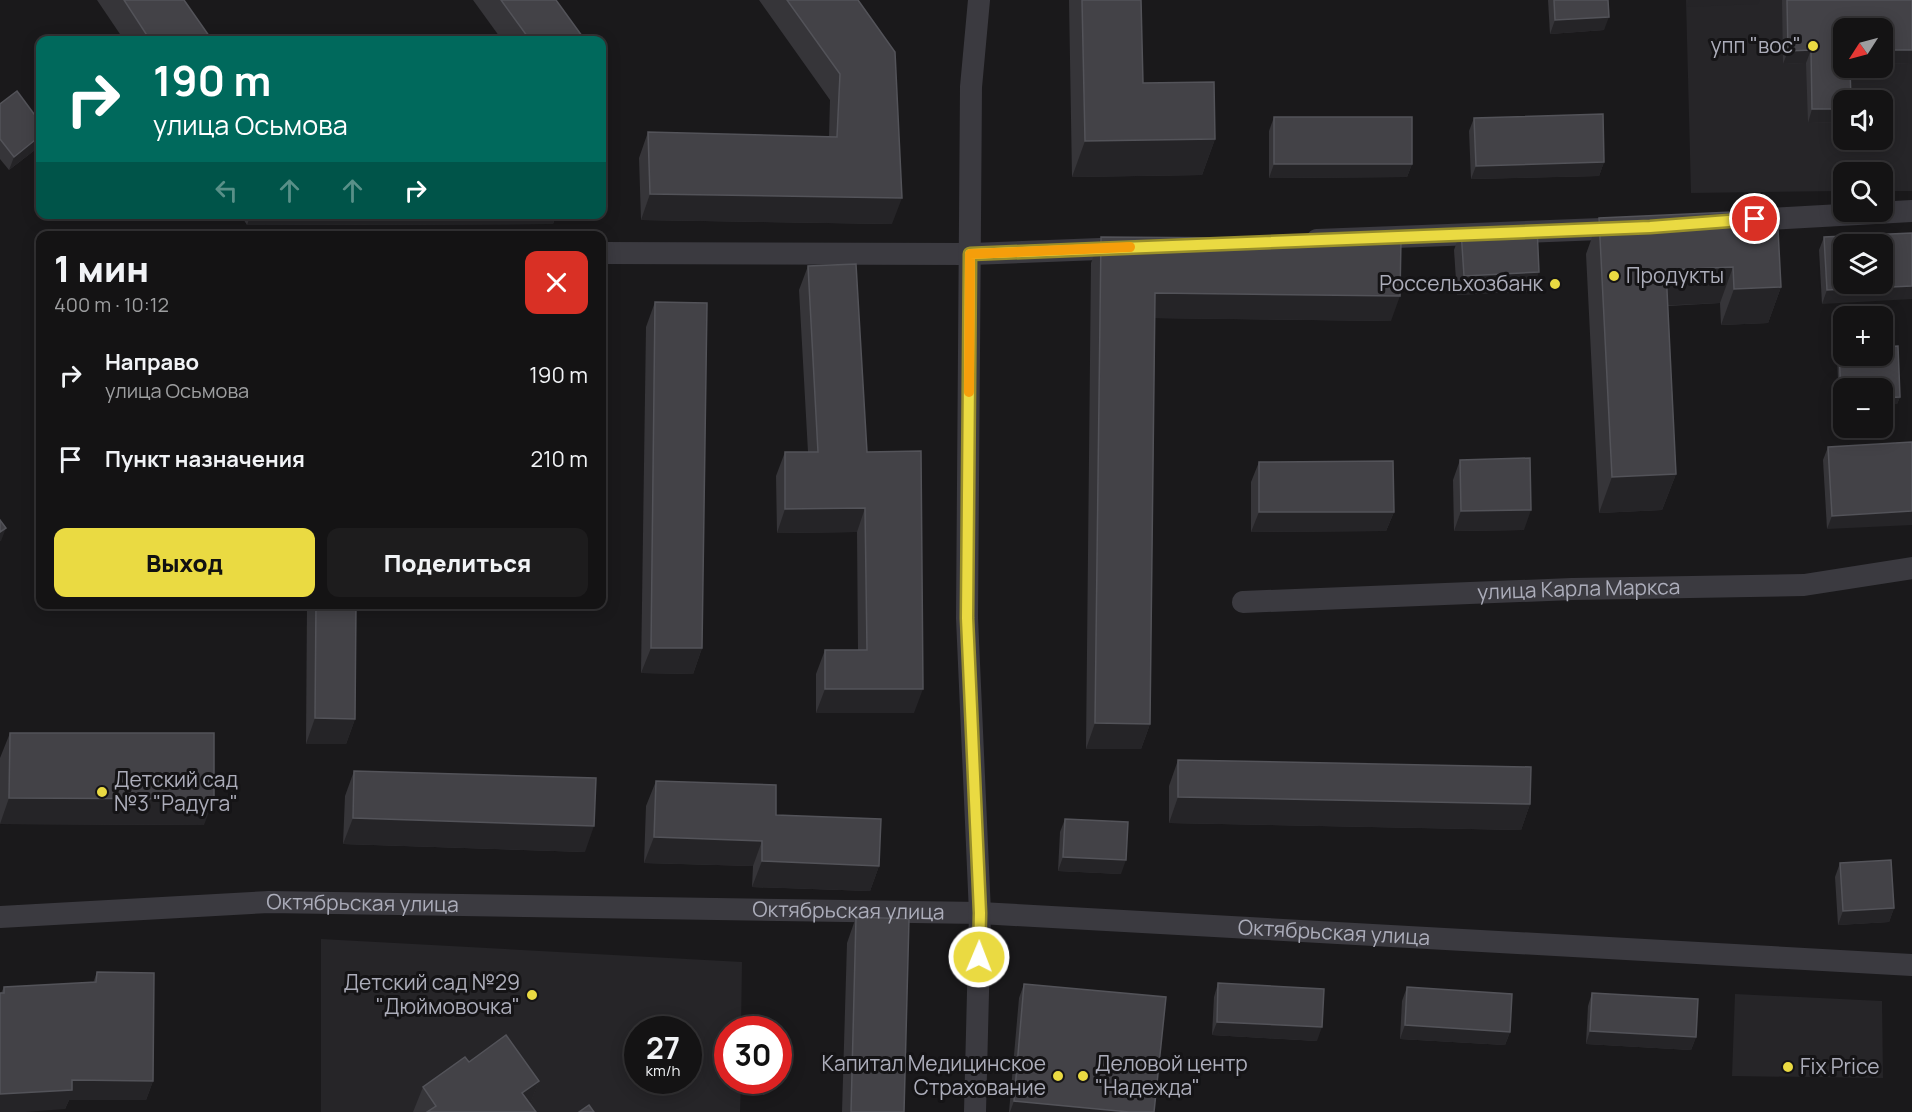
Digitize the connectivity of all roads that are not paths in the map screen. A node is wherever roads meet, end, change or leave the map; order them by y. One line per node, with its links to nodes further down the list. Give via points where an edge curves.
1 (979, 0): 8 (street, via 971,87)
2 (1912, 211): 3 (street)
3 (1730, 221)
4 (1650, 227): 5 (street)
5 (1294, 241)
6 (1143, 247): 8 (street)
7 (606, 253): 8 (street)
8 (970, 254): 11 (street, via 967,618)
9 (1912, 568): 10 (street, улица Карла Маркса, via 1804,585)
10 (1243, 602)
11 (980, 913): 12 (street, Октябрьская улица, via 269,902); 13 (street, Октябрьская улица); 14 (street)
12 (0, 917)
13 (1912, 965)
14 (975, 1112)

